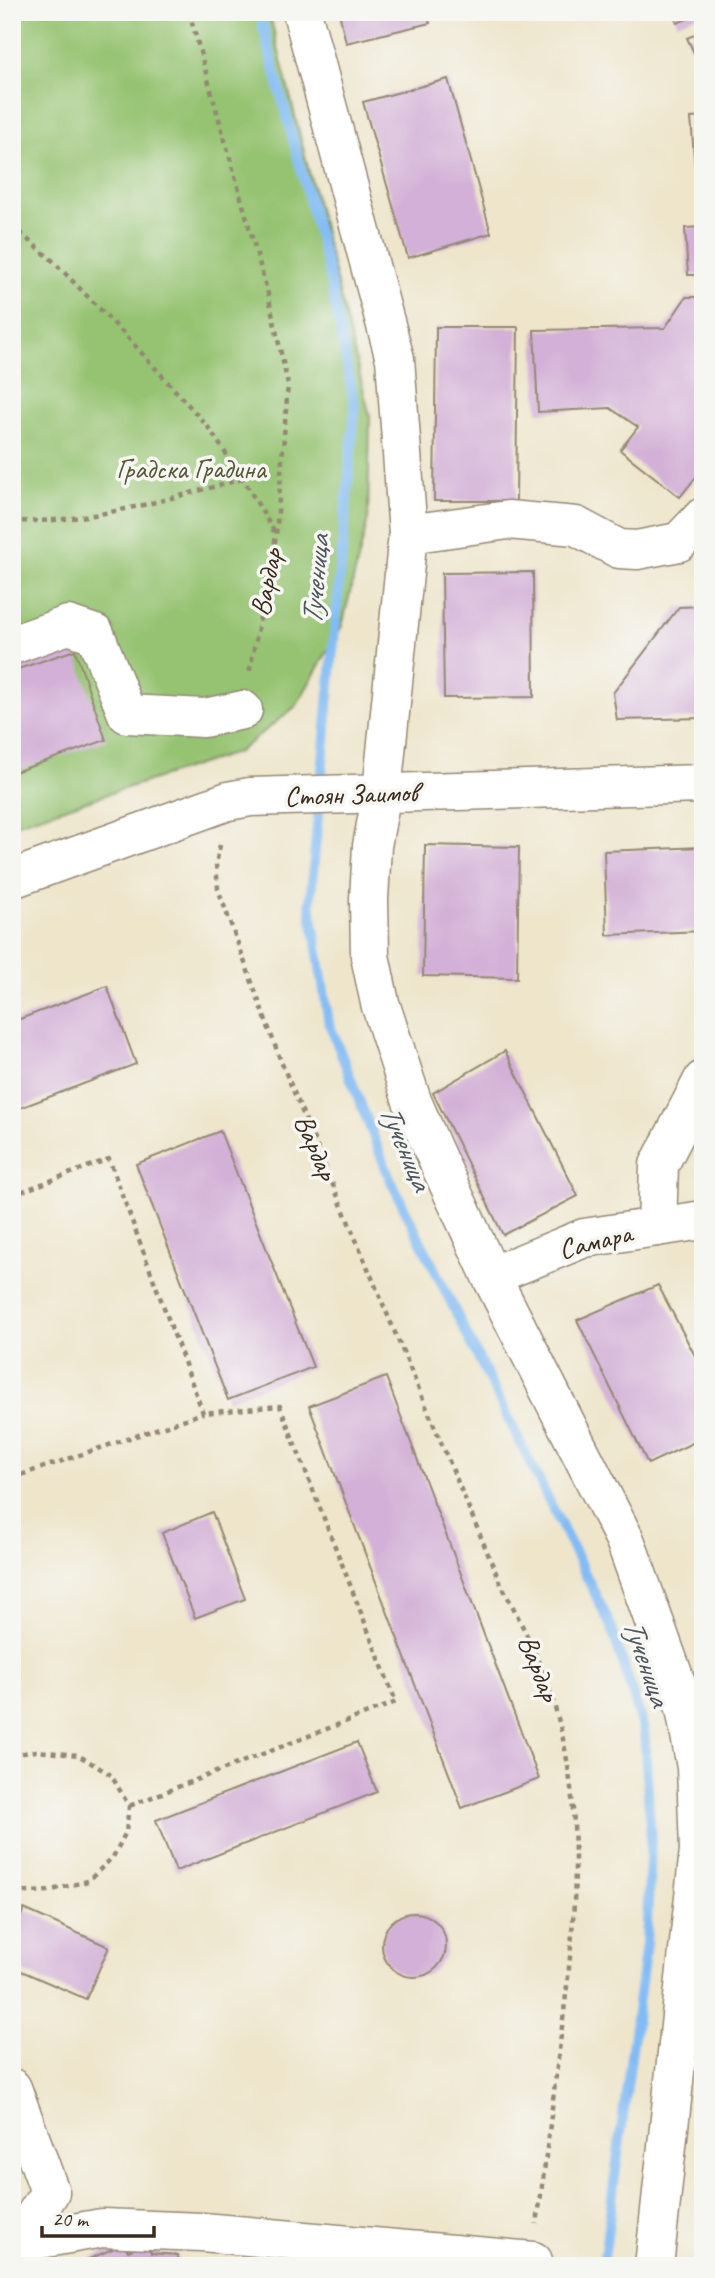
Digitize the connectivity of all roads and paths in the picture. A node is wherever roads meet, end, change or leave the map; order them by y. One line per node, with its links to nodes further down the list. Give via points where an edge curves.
1 (189, 12): 8 (path, Вардар, via 268,294 288,385)
2 (302, 12): 7 (street, via 395,359)
3 (12, 226): 4 (path, via 130,340 208,427)
4 (243, 479): 6 (path, via 144,505 43,522); 8 (path)
5 (703, 517): 7 (street, via 678,542 637,550 619,549 576,526 508,520)
6 (12, 521)
7 (408, 534): 12 (street)
8 (276, 536): 10 (path, Вардар)
9 (12, 645): 10 (street, via 68,625 95,634 127,714 204,718)
10 (243, 710)
11 (703, 784): 12 (street, Стоян Заимов)
12 (382, 792): 13 (street, Стоян Заимов); 19 (street, via 369,899 370,956 380,1003 412,1101)
13 (239, 799): 14 (street, Стоян Заимов); 27 (path, Вардар, via 216,864 224,912 285,1072 556,1712 573,1806 575,1854)
14 (12, 879)
15 (703, 1080): 18 (street, via 659,1165)
16 (12, 1195): 20 (path, via 109,1159)
17 (703, 1220): 18 (street, Самара)
18 (657, 1227): 19 (street, Самара, via 584,1238)
19 (491, 1276): 29 (street, via 625,1540 685,1708 696,1767 699,1850)
20 (203, 1413): 21 (path); 23 (path, via 280,1406 396,1702)
21 (12, 1478)
22 (12, 1755): 23 (path, via 36,1751 78,1755 111,1775)
23 (129, 1805): 24 (path, via 126,1832 113,1857 88,1881 48,1891)
24 (12, 1893)
25 (12, 2088): 26 (street, via 50,2192)
26 (15, 2243): 27 (street, via 102,2228)
27 (544, 2261): 28 (path)
28 (619, 2265)
29 (654, 2266)

